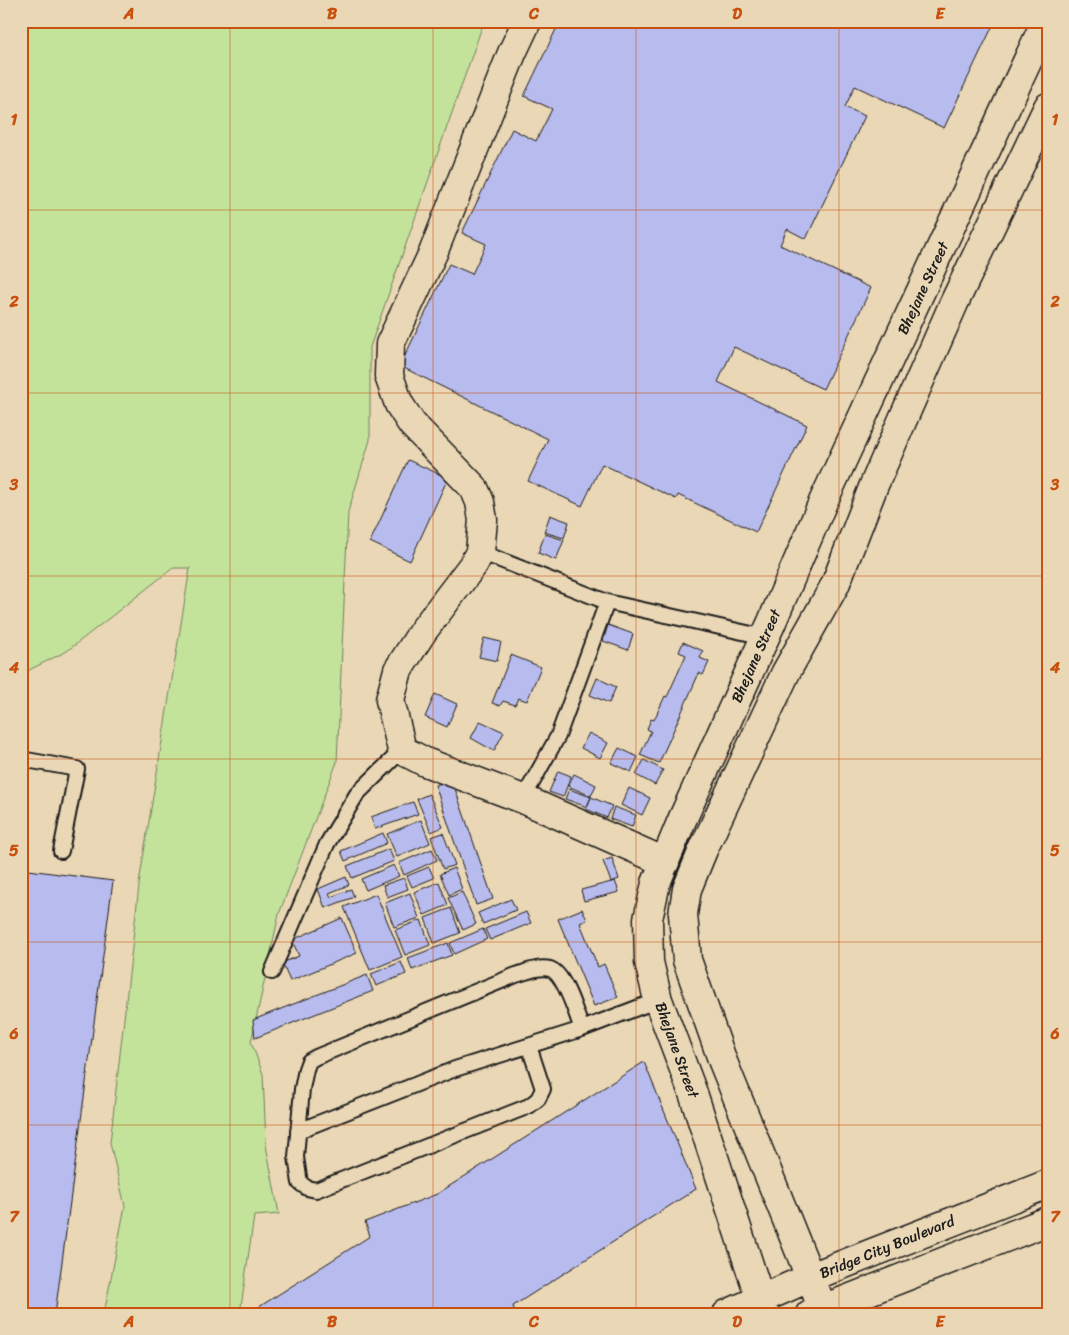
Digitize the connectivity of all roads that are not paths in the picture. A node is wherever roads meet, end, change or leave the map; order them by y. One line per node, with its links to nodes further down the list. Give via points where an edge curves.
1 (528, 21): 4 (street, via 433,253 390,344 388,362 391,387 412,424 474,488 483,520)
2 (1046, 21): 6 (street, Bhejane Street, via 823,502)
3 (1048, 107): 19 (street, via 950,312 834,585 786,672 687,888 683,914 687,960 722,1062)
4 (480, 552): 5 (lane); 7 (street, via 398,670 390,700)
5 (607, 602): 6 (lane); 9 (lane, via 558,736)
6 (765, 637): 11 (street, Bhejane Street)
7 (402, 750): 9 (street, via 424,762); 12 (lane, via 357,794 327,844)
8 (21, 759): 10 (lane, via 76,769)
9 (523, 799): 11 (street)
10 (62, 851)
11 (665, 862): 13 (street, Bhejane Street, via 656,883 648,919 648,962)
12 (272, 972)
13 (658, 1000): 14 (lane); 20 (street, Bhejane Street, via 693,1093)
14 (582, 1029): 15 (lane); 16 (lane, via 558,973 538,968 516,975 309,1061 302,1089)
15 (529, 1046): 16 (lane, via 455,1069); 16 (lane, via 543,1089 534,1103 316,1190 300,1183 296,1157)
16 (298, 1131)
17 (1048, 1184): 19 (street, Bridge City Boulevard)
18 (1048, 1220): 21 (street)
19 (811, 1278): 20 (street, Bridge City Boulevard); 21 (street)
20 (763, 1307): 22 (street, Bridge City Boulevard)
21 (819, 1312)
22 (727, 1314)

